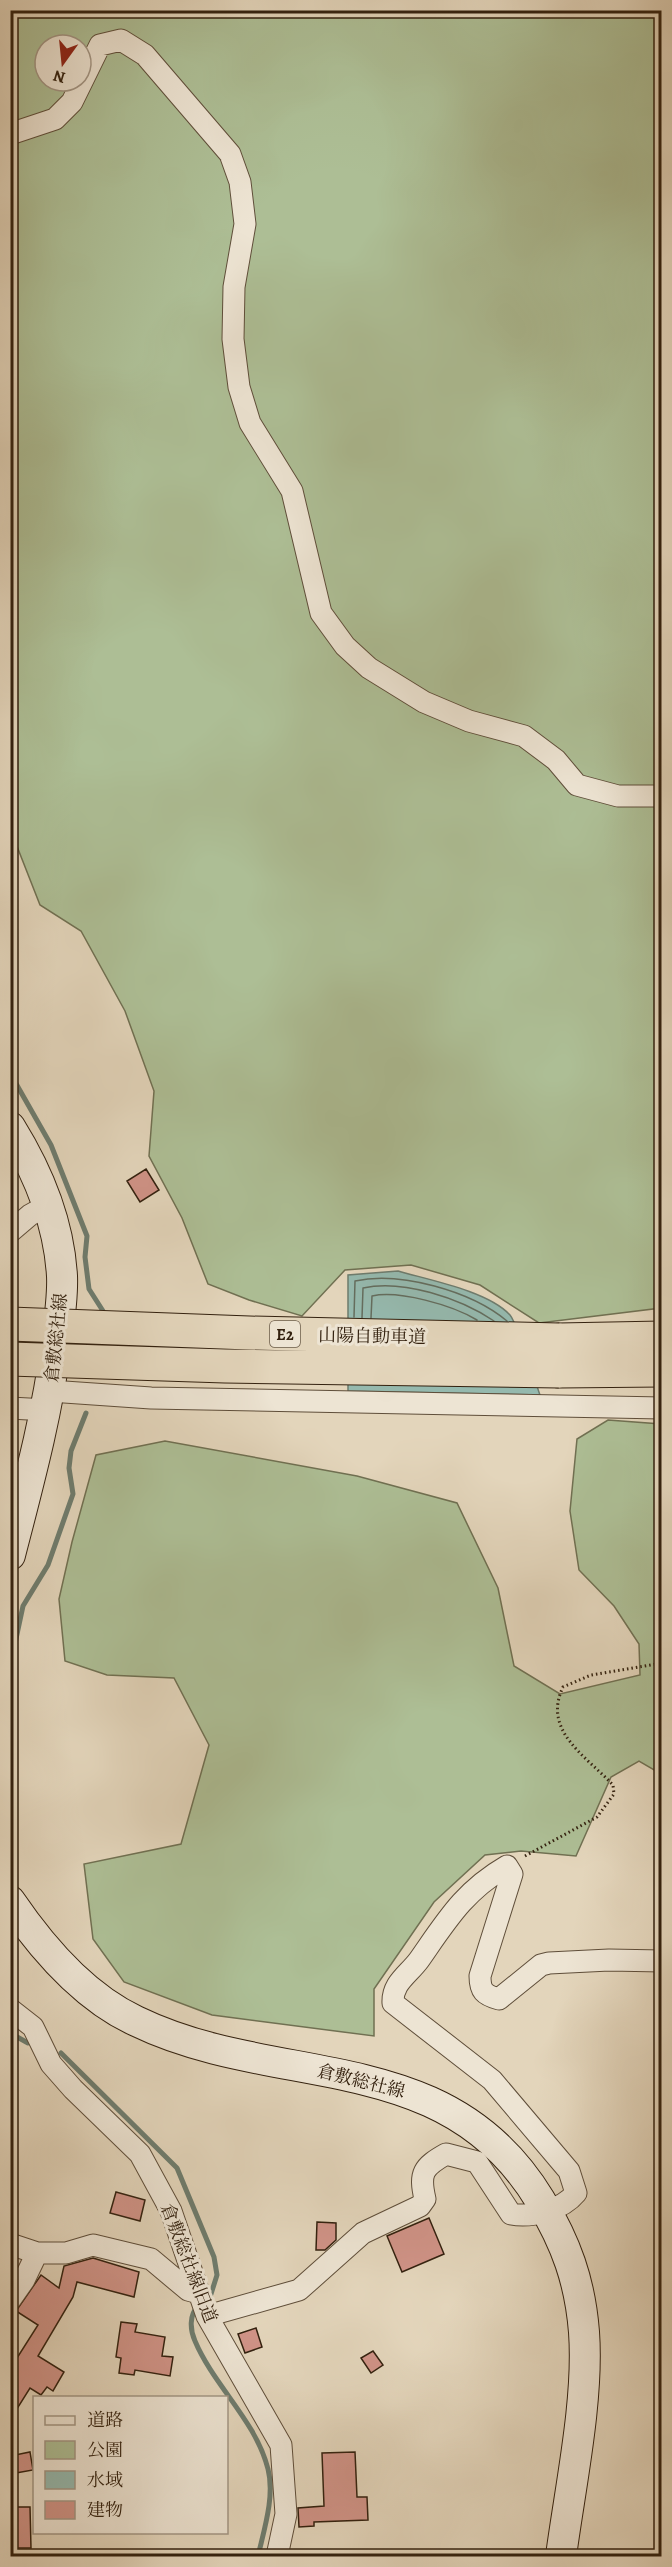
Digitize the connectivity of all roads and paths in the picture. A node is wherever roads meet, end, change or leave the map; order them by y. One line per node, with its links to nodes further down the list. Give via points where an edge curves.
1 (10, 134): 2 (street, via 55,119 72,102 100,45 121,40 145,55 230,154 240,182 245,224 234,288 233,339 239,387 250,423 292,491 321,613 345,646 369,668 424,702 469,721 524,736 556,760 577,785 618,796)
2 (662, 796)
3 (10, 1127): 4 (main road, 倉敷総社線, via 33,1163)
4 (48, 1205): 5 (street); 11 (main road, 倉敷総社線, via 62,1275)
5 (10, 1232)
6 (10, 1324): 8 (highway, 山陽自動車道 / E2, bridge, via 249,1333)
7 (662, 1338): 8 (highway, 山陽自動車道 / E2)
8 (559, 1355): 9 (highway, 山陽自動車道 / E2, bridge, via 237,1367); 10 (highway, 山陽自動車道 / E2)
9 (10, 1359)
10 (662, 1370)
11 (48, 1400): 12 (street); 13 (street, via 152,1398); 14 (main road, 倉敷総社線)
12 (10, 1408)
13 (662, 1408)
14 (10, 1555)
15 (662, 1664): 16 (path, via 591,1675 563,1687 556,1717 562,1734 613,1785 614,1794 597,1817)
16 (507, 1866): 18 (street, via 512,1874 480,1976 480,1987 486,1995 499,1999 541,1965 549,1963); 20 (street, via 457,1905 395,1987 393,2003 492,2080 570,2171 576,2193)
17 (11, 1902): 20 (main road, 倉敷総社線, via 88,1991 135,2021 225,2052 386,2084 426,2098 463,2118 499,2146)
18 (662, 1961)
19 (10, 2009): 24 (street, 倉敷総社線旧道, via 33,2027 51,2064 73,2089 140,2154 171,2211)
20 (547, 2211): 24 (street, via 510,2214 477,2162 446,2154 431,2163 423,2174 425,2199 420,2206 363,2233 299,2290); 26 (main road, 倉敷総社線, via 569,2254 584,2334 583,2376)
21 (10, 2244): 22 (street)
22 (37, 2253): 23 (street); 24 (street, via 66,2253 93,2245 151,2259)
23 (10, 2300)
24 (203, 2303): 25 (street, 倉敷総社線旧道, via 281,2445 286,2514)
25 (277, 2556)
26 (561, 2556)

